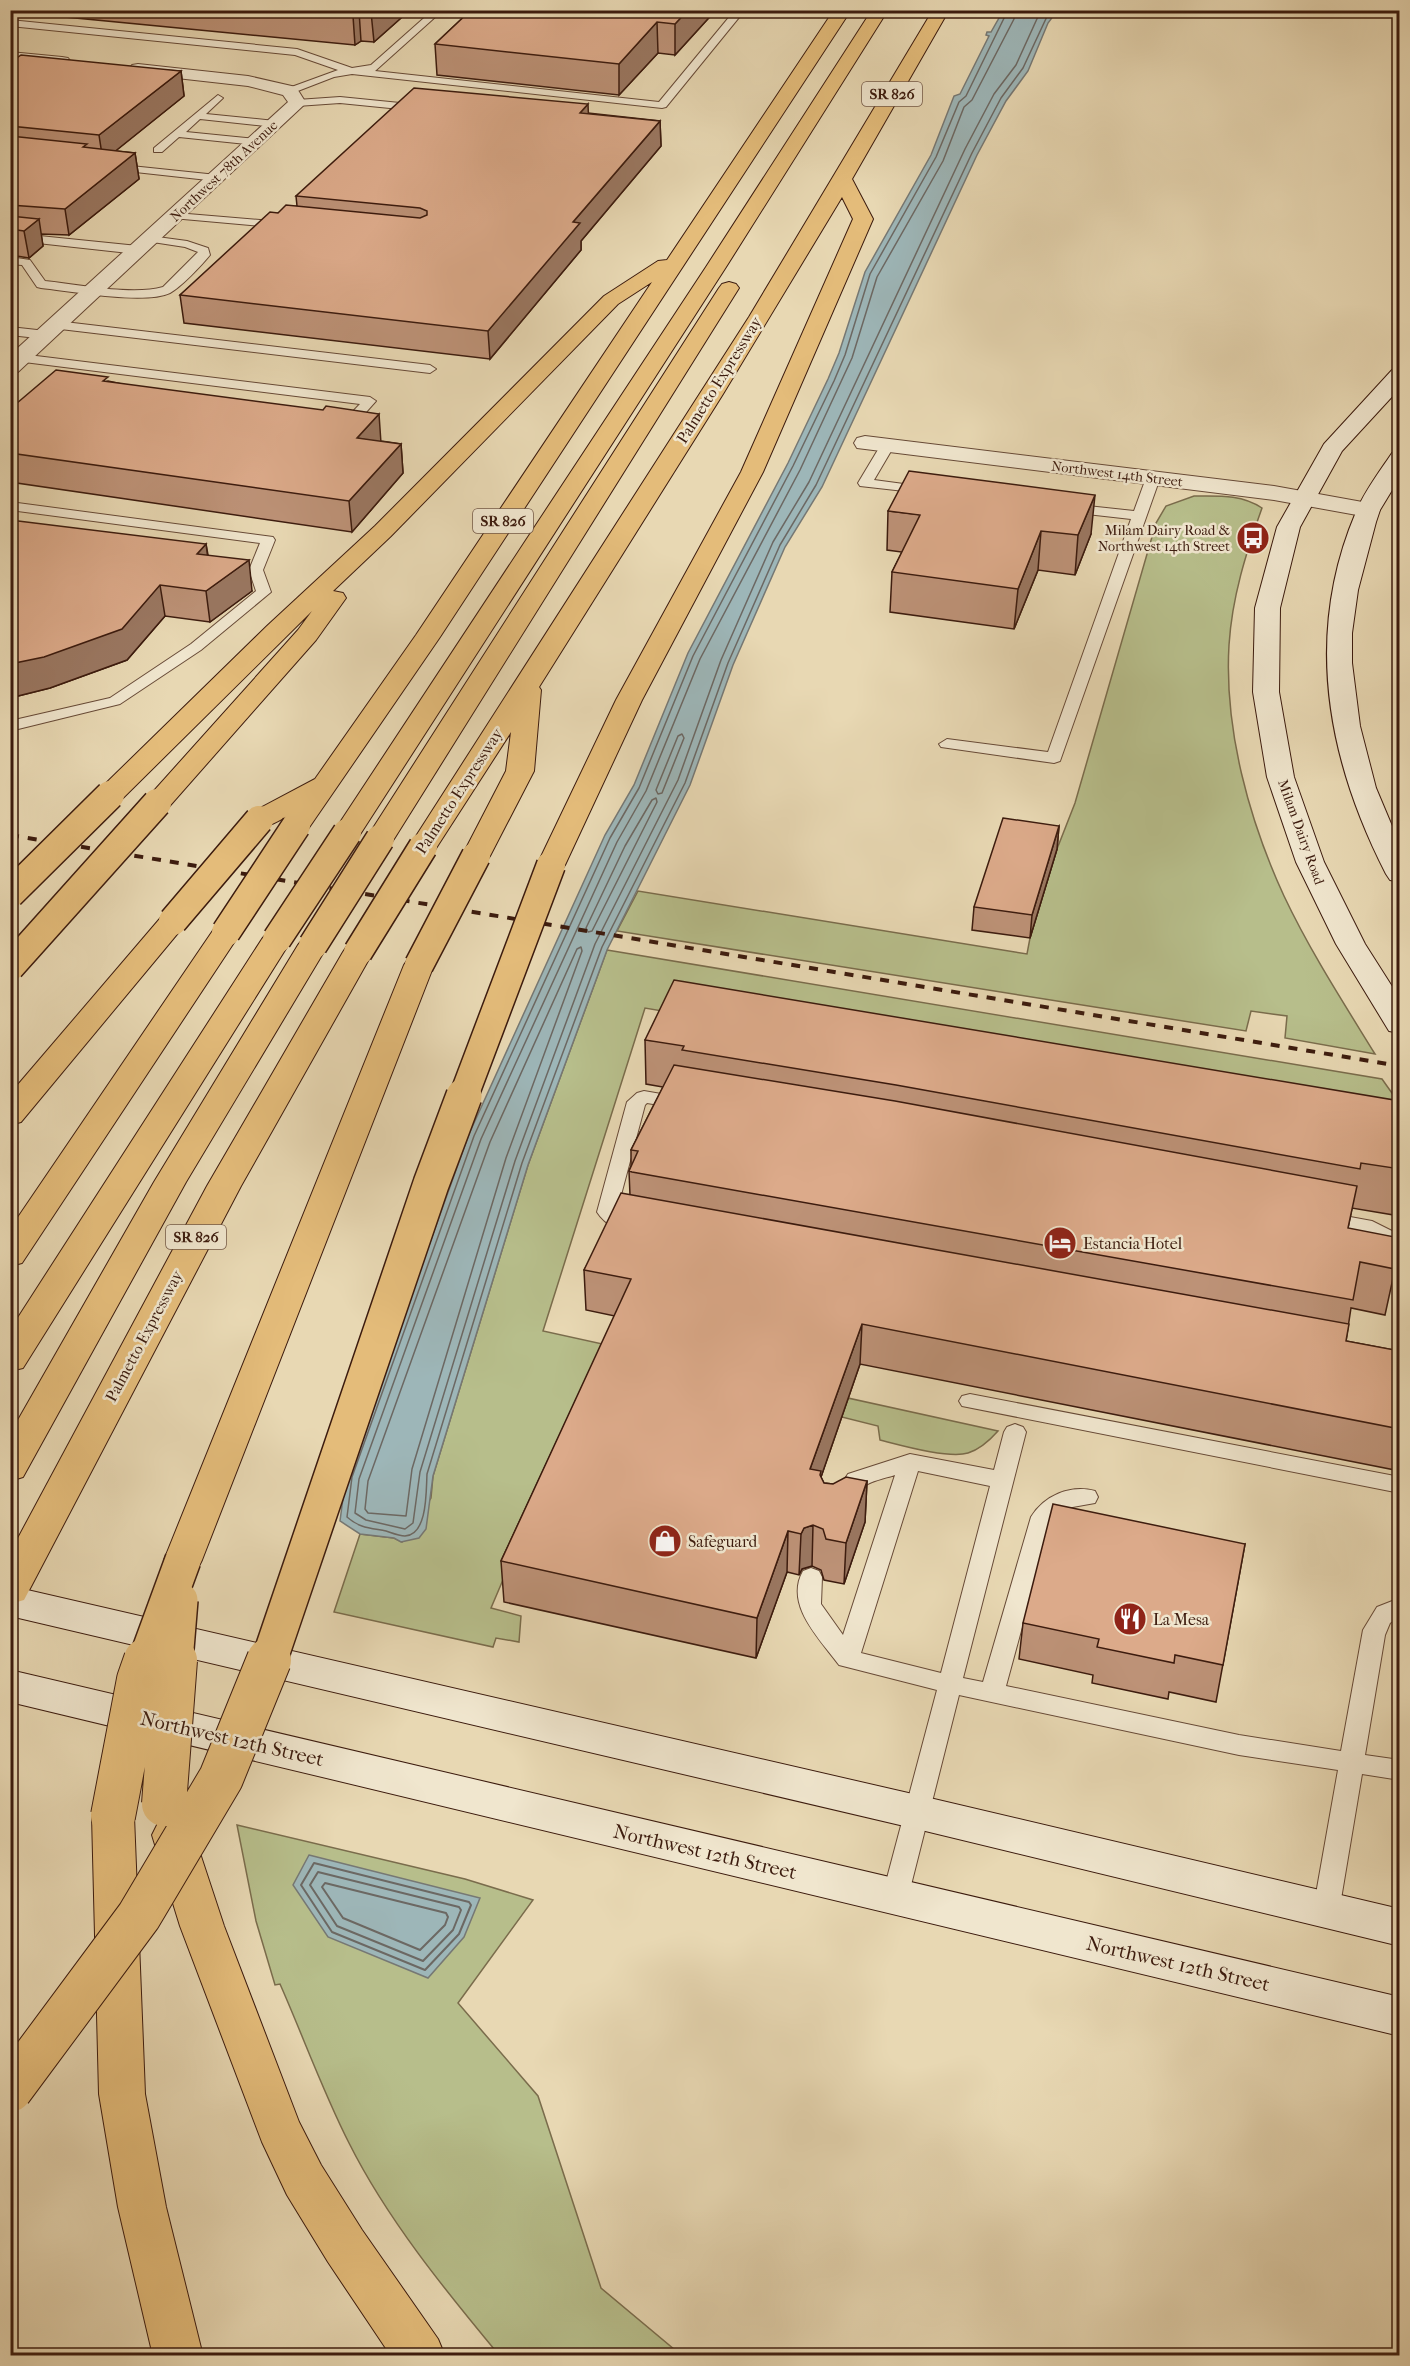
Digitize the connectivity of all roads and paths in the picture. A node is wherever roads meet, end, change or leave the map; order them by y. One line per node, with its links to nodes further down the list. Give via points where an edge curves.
1 (439, 10): 10 (lane, Northwest 78th Avenue, via 374,68)
2 (741, 10): 10 (lane, via 662,105)
3 (843, 10): 27 (highway, SR 826)
4 (941, 10): 22 (highway, Palmetto Expressway / SR 826)
5 (889, 16): 13 (highway); 61 (highway, bridge, via 710,277 277,939)
6 (10, 23): 10 (lane, via 297,51)
7 (10, 57): 8 (main road)
8 (82, 64)
9 (118, 67): 11 (main road, via 248,81)
10 (350, 71): 11 (lane, Northwest 78th Avenue, via 332,74)
11 (293, 97): 14 (lane); 16 (main road, Northwest 78th Avenue)
12 (218, 98): 15 (lane)
13 (847, 101)
14 (434, 110)
15 (197, 116): 16 (lane); 17 (lane)
16 (275, 124): 18 (main road, Northwest 78th Avenue)
17 (177, 134): 18 (lane); 19 (lane)
18 (256, 142): 21 (main road, Northwest 78th Avenue)
19 (158, 150)
20 (102, 166): 21 (lane)
21 (218, 178): 23 (main road, Northwest 78th Avenue)
22 (842, 178): 47 (highway, Palmetto Expressway / SR 826); 86 (highway, bridge, via 863,219 752,472 629,699 551,865 431,1184 278,1639 221,1778 139,1916)
23 (176, 216): 24 (lane); 26 (main road, Northwest 78th Avenue)
24 (294, 226)
25 (10, 236): 26 (lane)
26 (144, 245): 30 (main road, Northwest 78th Avenue); 30 (lane, via 187,244 204,250 204,255 167,290)
27 (676, 258): 46 (highway, via 611,300); 50 (highway, SR 826)
28 (10, 260): 30 (lane, via 26,262 41,284)
29 (740, 271): 65 (highway, bridge, via 313,945 170,1182)
30 (95, 290): 31 (main road, Northwest 78th Avenue)
31 (51, 330): 32 (lane); 33 (main road, Northwest 78th Avenue); 34 (lane)
32 (10, 331)
33 (15, 363): 36 (lane, via 370,401)
34 (430, 369)
35 (1400, 375): 41 (main road, Milam Dairy Road, via 1345,430)
36 (346, 426)
37 (876, 444): 39 (main road, Northwest 14th Street); 40 (lane, via 865,483)
38 (1400, 459): 44 (main road)
39 (1153, 478): 41 (main road, Northwest 14th Street); 45 (lane)
40 (945, 493)
41 (1301, 498): 44 (main road, Northwest 14th Street); 54 (main road, Milam Dairy Road, via 1281,543 1263,640 1270,731 1289,806 1317,880 1371,981)
42 (10, 506): 48 (lane, via 268,540 256,570 264,592 196,646 115,701)
43 (1059, 507): 45 (lane)
44 (1368, 510): 51 (main road, via 1341,621 1340,674 1355,761 1366,797)
45 (1139, 516): 49 (lane, via 1054,758)
46 (383, 531): 52 (highway, bridge); 53 (highway, bridge, via 307,634)
47 (528, 685): 70 (highway, bridge, via 520,771 419,965); 72 (highway, Palmetto Expressway / SR 826, bridge, via 358,952 224,1186)
48 (10, 726)
49 (947, 744)
50 (327, 782): 56 (highway, bridge, via 260,820); 60 (highway, SR 826, bridge)
51 (1400, 874)
52 (10, 894)
53 (10, 967)
54 (1400, 1024)
55 (701, 1106): 58 (lane, via 644,1096 636,1102 607,1212 626,1225)
56 (10, 1115)
57 (1306, 1215): 59 (lane, via 1365,1226)
58 (650, 1230)
59 (1400, 1243)
60 (10, 1255)
61 (10, 1359)
62 (970, 1401): 67 (lane)
63 (1015, 1432): 66 (lane)
64 (910, 1461): 66 (lane); 69 (lane, via 856,1480); 75 (lane)
65 (10, 1468)
66 (1002, 1480): 76 (lane)
67 (1400, 1485)
68 (1087, 1497): 78 (lane, via 1053,1503 1040,1523)
69 (831, 1515)
70 (183, 1560): 87 (highway, bridge, via 139,1680 113,1816 122,2094 142,2207); 88 (highway, bridge, via 164,1804 202,1926 278,2127 304,2180 345,2246)
71 (811, 1577): 75 (lane, via 809,1605)
72 (10, 1590)
73 (10, 1601): 81 (main road)
74 (1400, 1608): 79 (lane, via 1377,1619)
75 (848, 1659): 76 (lane)
76 (950, 1684): 78 (lane); 81 (lane)
77 (10, 1686): 82 (main road, Northwest 12th Street)
78 (992, 1693): 79 (lane, via 1276,1753)
79 (1353, 1762): 80 (lane); 83 (lane)
80 (1400, 1770)
81 (917, 1812): 82 (lane); 83 (main road)
82 (895, 1897): 85 (main road, Northwest 12th Street)
83 (1326, 1911): 84 (main road)
84 (1400, 1928)
85 (1400, 2017)
86 (10, 2090)
87 (178, 2355)
88 (420, 2355)

